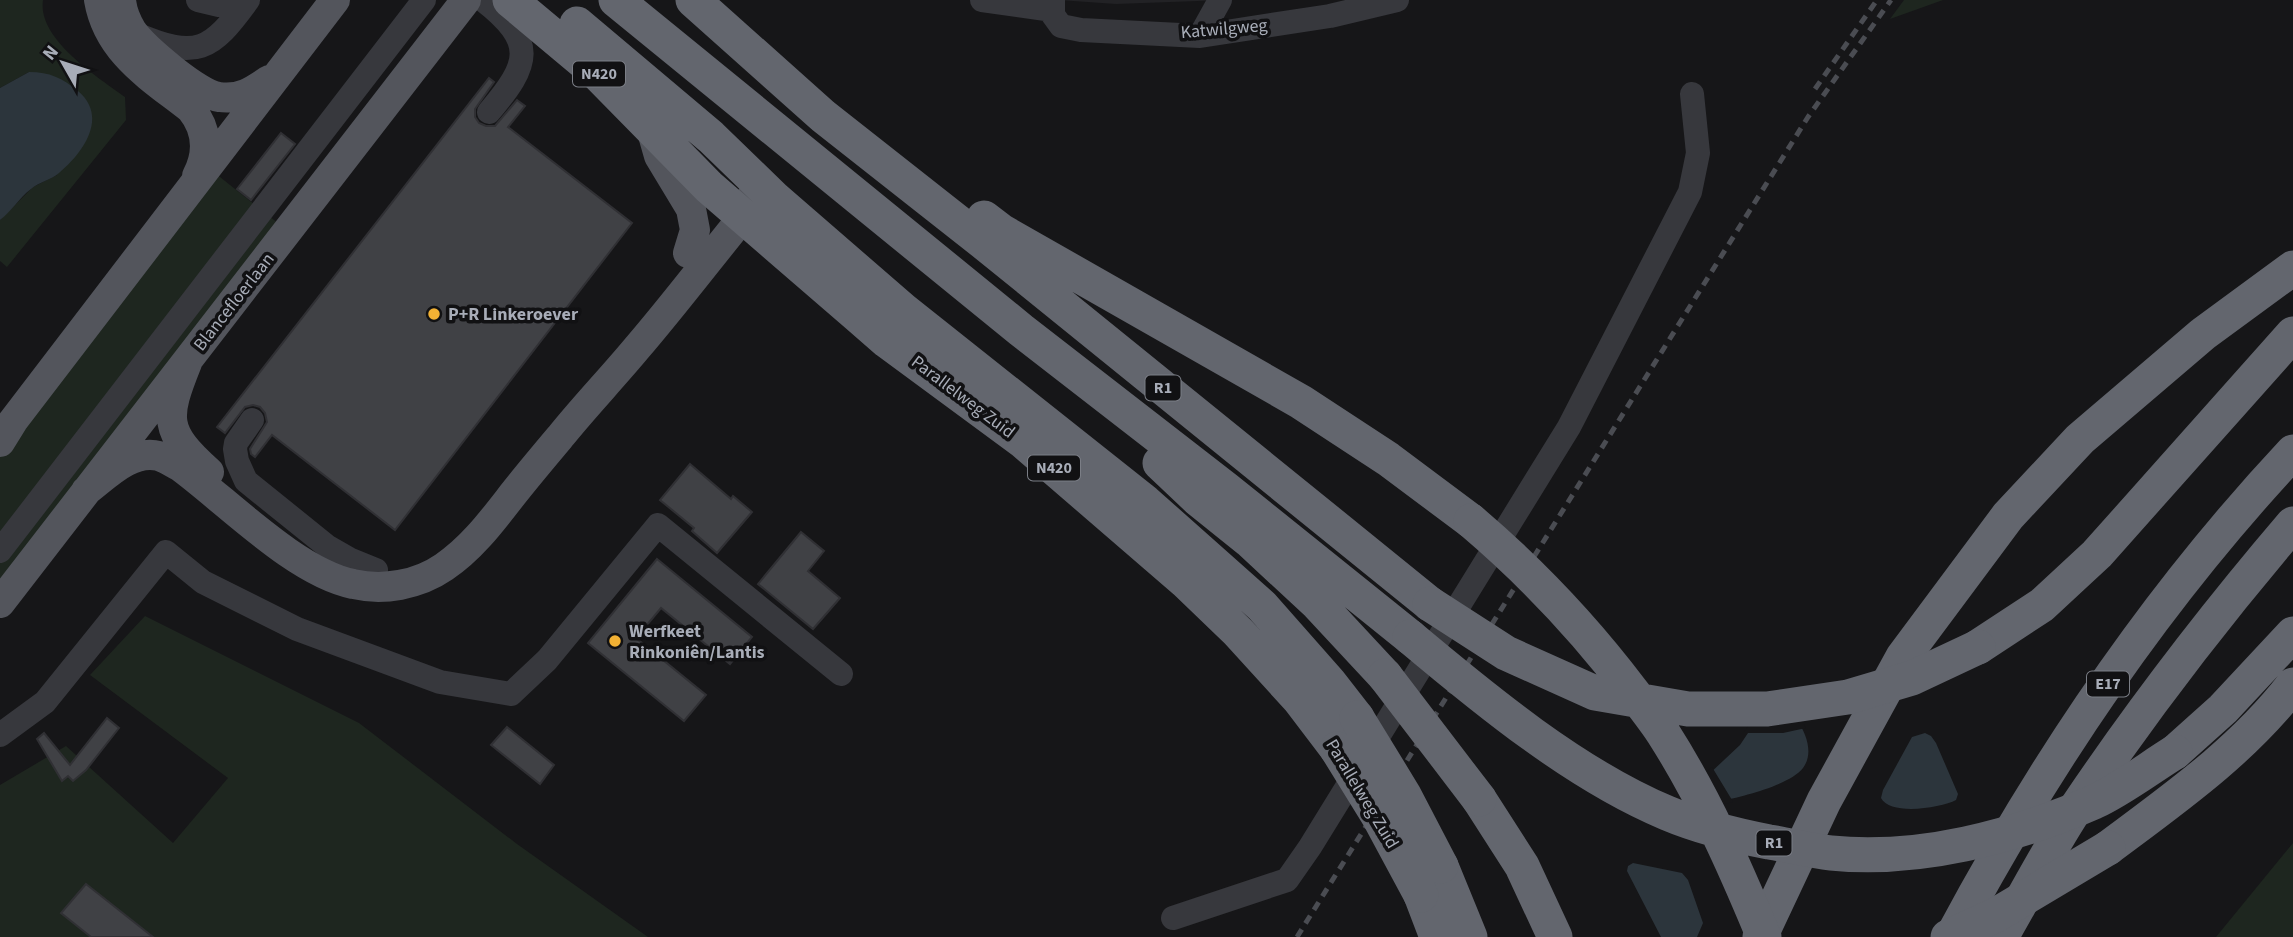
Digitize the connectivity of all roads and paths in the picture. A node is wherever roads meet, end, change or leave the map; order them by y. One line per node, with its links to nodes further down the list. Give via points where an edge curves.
1 (99, 0): 26 (main road, via 109,33 120,49 199,119 205,153)
2 (121, 0): 18 (main road)
3 (198, 0): 4 (street, via 219,5)
4 (240, 0)
5 (248, 0): 18 (street, via 222,35 193,49)
6 (335, 0): 20 (main road)
7 (424, 0): 38 (street)
8 (484, 0): 22 (street, via 512,26 522,44 522,60 506,92)
9 (510, 0): 23 (highway, Parallelweg Zuid / N420, via 596,72)
10 (547, 0): 25 (highway, N420)
11 (616, 0): 30 (highway, R1)
12 (693, 0): 24 (highway, R1)
13 (982, 0): 17 (street, Katwilgweg)
14 (1220, 0): 19 (street)
15 (1398, 0): 19 (street, Katwilgweg, via 1330,16)
16 (460, 8): 32 (main road, Blancefloerlaan)
17 (1053, 9): 19 (street, Katwilgweg, via 1061,26 1081,30)
18 (134, 33): 20 (main road, via 199,89 215,97 250,93)
19 (1200, 36)
20 (290, 60): 26 (main road)
21 (1692, 94): 45 (street, via 1698,153 1690,192 1569,427 1310,848 1287,880)
22 (489, 112)
23 (652, 128): 27 (highway, Parallelweg Zuid / N420); 28 (main road, via 659,156 691,209 695,230)
24 (894, 173): 31 (highway, R1, bridge, via 1430,604 1506,653 1595,693 1688,709 1767,709 1847,697 1912,678 1978,648 2042,605 2097,554); 49 (highway, bridge, via 960,200 1001,230 1301,402 1388,459 1507,552 1607,658 1662,731 1738,874)
25 (758, 182): 27 (main road); 47 (highway, Parallelweg Zuid / N420, bridge, via 903,310 1145,502 1262,606 1357,718 1441,866)
26 (182, 203): 34 (main road)
27 (736, 211): 28 (main road); 36 (main road, via 635,350 485,530 442,569 416,581 373,587 322,573 291,555 179,466 159,456 127,460); 46 (highway, Parallelweg Zuid / N420, bridge, via 887,341 1024,442 1185,580 1238,632 1337,749 1421,895)
28 (688, 253): 39 (main road, via 462,530 444,547 415,562)
29 (2293, 268): 49 (highway, via 2203,334 2080,439 2008,516 1903,657 1824,801)
30 (1021, 330): 41 (highway, R1, bridge, via 1549,745 1616,788 1665,813 1716,831 1831,853 1895,854 1954,846 2022,828 2095,801 2175,752 2223,709); 48 (highway, bridge, via 1198,499 1318,604 1385,676 1479,799 1522,866)
31 (2293, 334)
32 (187, 363): 36 (main road, Blancefloerlaan); 39 (main road, via 173,398 171,423 193,457 315,555 332,564)
33 (252, 420): 39 (street, via 235,449 246,481 328,547)
34 (0, 442)
35 (2293, 452): 50 (highway, E17, via 2246,502 2147,625 2040,784)
36 (86, 491): 40 (main road, Blancefloerlaan)
37 (2293, 524): 51 (highway, E17, via 2171,676 2075,810)
38 (0, 551)
39 (376, 570)
40 (0, 603)
41 (2293, 634)
42 (841, 674): 44 (street, via 658,525 547,660 511,694 440,682 297,629 203,582 166,552 45,702)
43 (2293, 685): 50 (highway, bridge, via 2231,754 2108,848)
44 (0, 735)
45 (1174, 918)
46 (1437, 937)
47 (1470, 937)
48 (1555, 937)
49 (1762, 937)
50 (1950, 937)
51 (2001, 937)

